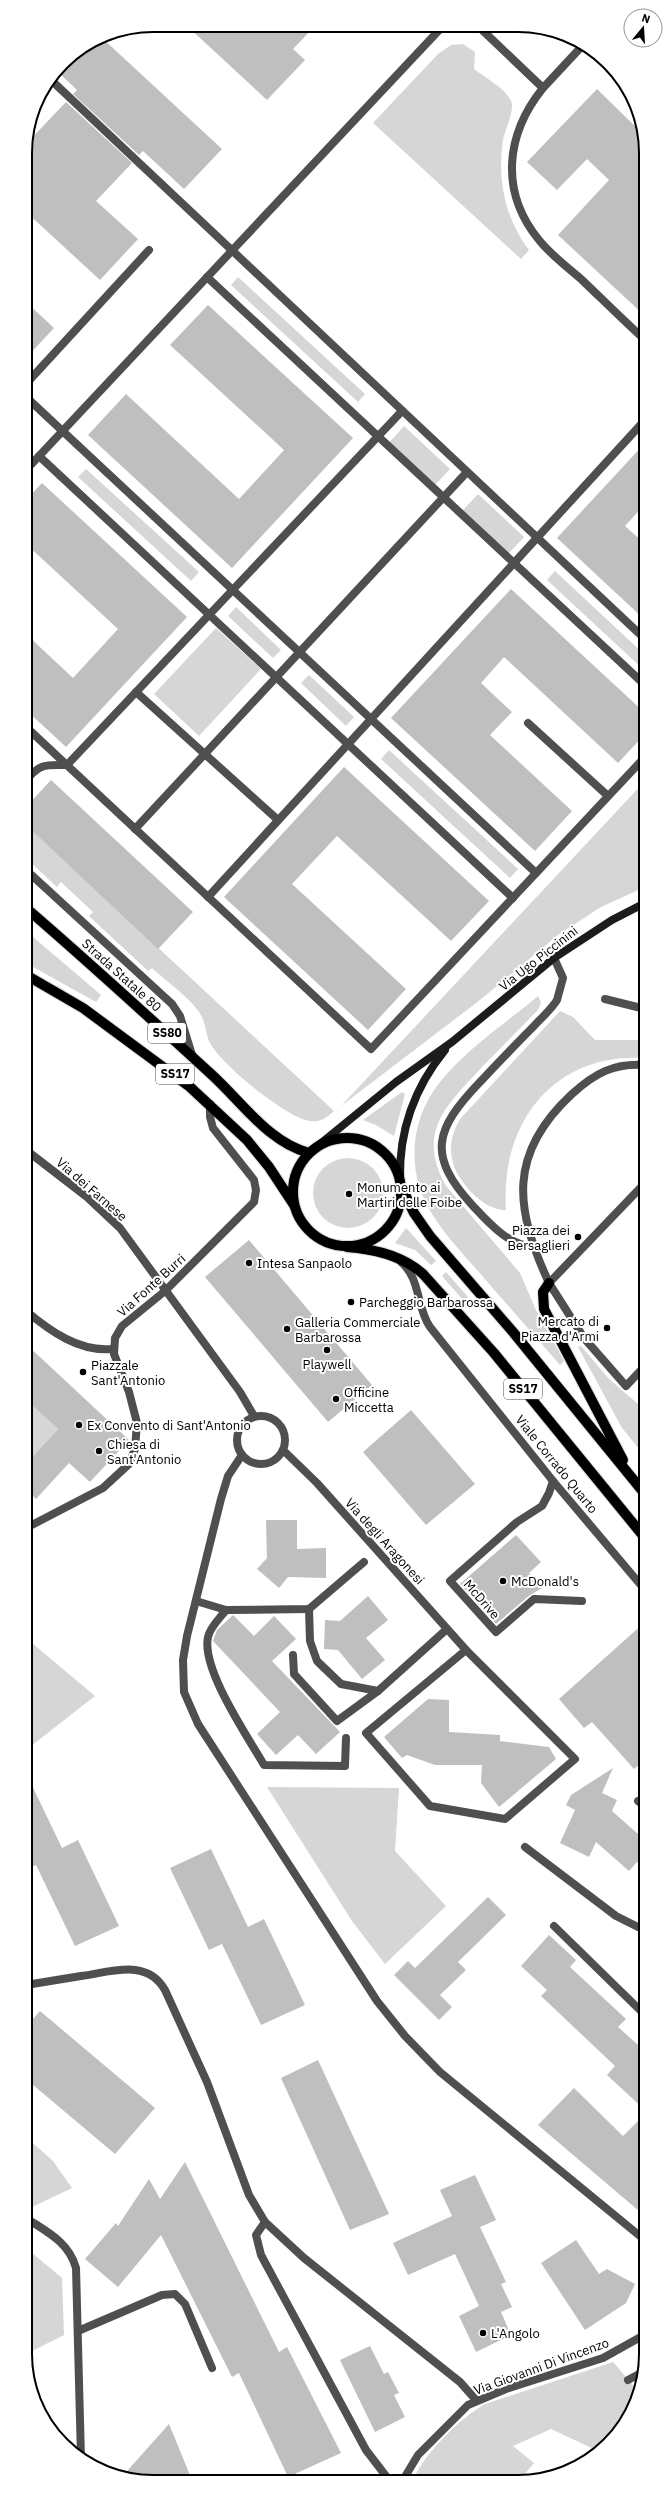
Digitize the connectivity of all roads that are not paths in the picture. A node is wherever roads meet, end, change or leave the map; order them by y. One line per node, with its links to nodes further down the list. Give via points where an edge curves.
1 (437, 32): 7 (street)
2 (484, 32): 5 (street)
3 (579, 49): 5 (street)
4 (54, 83): 7 (street)
5 (543, 88): 9 (street, via 528,109 515,141 511,164 519,208 539,241)
6 (149, 250): 10 (street)
7 (232, 251): 8 (street); 12 (street)
8 (207, 277): 14 (street); 15 (street)
9 (639, 334)
10 (32, 378)
11 (32, 403): 14 (street)
12 (402, 411): 15 (street); 18 (street)
13 (639, 427): 20 (street)
14 (62, 431): 16 (street); 22 (street)
15 (378, 436): 19 (street); 22 (street)
16 (39, 456): 17 (street); 23 (street)
17 (32, 463)
18 (467, 472): 19 (street); 20 (street)
19 (444, 497): 21 (street); 25 (street)
20 (537, 538): 21 (street); 24 (street)
21 (514, 563): 27 (street); 29 (street)
22 (233, 590): 23 (street); 25 (street)
23 (209, 615): 26 (street); 28 (street)
24 (639, 633)
25 (300, 652): 26 (street); 29 (street)
26 (276, 677): 32 (street); 33 (street)
27 (639, 679)
28 (136, 692): 33 (street); 35 (street)
29 (371, 719): 32 (street); 40 (street)
30 (528, 723): 37 (street)
31 (32, 732): 35 (street)
32 (348, 744): 38 (street); 43 (street)
33 (205, 754): 38 (street); 39 (street)
34 (639, 763): 37 (street)
35 (67, 765): 36 (street, via 37,767); 39 (street)
36 (32, 773)
37 (608, 796): 40 (street)
38 (278, 820): 42 (street)
39 (135, 829): 42 (street)
40 (536, 873): 43 (street)
41 (32, 876): 51 (street, via 172,1004 180,1016)
42 (208, 897): 43 (street, via 370,1049)
43 (513, 898)
44 (639, 906): 46 (main road, Via Ugo Piccinini, via 612,920)
45 (32, 913): 51 (main road, Strada Statale 80 / SS80)
46 (554, 958): 50 (main road, Via Ugo Piccinini); 60 (street, via 563,978 557,1000 458,1106 444,1128 442,1145 444,1161 451,1179 466,1198 510,1240)
47 (32, 978): 53 (main road, SS17, via 83,1008 164,1066)
48 (605, 999): 49 (street)
49 (639, 1008)
50 (452, 1042): 54 (main road, Via Ugo Piccinini, via 396,1082); 56 (main road, Via Ugo Piccinini, via 432,1066 414,1099 403,1138)
51 (194, 1058): 54 (main road, Strada Statale 80 / SS80, via 268,1131 294,1148)
52 (639, 1065): 60 (street, via 615,1066 598,1073 562,1103 540,1130 529,1152 524,1178 524,1210)
53 (210, 1104): 58 (main road, SS17, via 256,1150); 63 (street, Via Fonte Burri, via 213,1128 255,1182 254,1200)
54 (312, 1151): 56 (main road, via 328,1142 343,1138 365,1141 379,1148 390,1158); 58 (main road, via 295,1177)
55 (32, 1155): 63 (street, Via dei Farnese, via 113,1220 136,1248)
56 (400, 1182): 59 (main road, via 397,1214 385,1231 368,1243); 71 (main road, SS17, via 414,1213 430,1236 513,1332)
57 (639, 1189): 62 (street)
58 (294, 1205): 59 (main road, via 302,1223 316,1237 334,1245)
59 (347, 1246): 61 (main road, Viale Corrado Quarto / SS17)
60 (532, 1246): 62 (street)
61 (388, 1255): 70 (street, Viale Corrado Quarto, via 410,1271 430,1327); 74 (main road, Viale Corrado Quarto / SS17, via 414,1267 441,1293 494,1353)
62 (548, 1284): 66 (street, via 592,1348 626,1386); 71 (main road, via 543,1292 544,1309)
63 (165, 1291): 65 (street, Via Fonte Burri, via 122,1326); 67 (street, via 240,1392)
64 (32, 1315): 65 (street, via 81,1346 97,1350)
65 (112, 1349): 73 (street, via 135,1414 136,1440 132,1459 121,1473 103,1488)
66 (639, 1372)
67 (254, 1416): 68 (street, via 270,1417 280,1424 285,1435); 69 (street, via 241,1426 237,1433 238,1449)
68 (283, 1450): 69 (street, via 272,1462 264,1464 248,1461); 81 (street, Via degli Aragonesi, via 317,1483)
69 (242, 1456): 77 (street, via 228,1476 220,1499)
70 (553, 1481): 76 (street, Viale Corrado Quarto); 78 (street, McDrive, via 550,1493 542,1506 517,1522 450,1581 496,1632 534,1599)
71 (634, 1481): 72 (main road, SS17)
72 (639, 1487)
73 (32, 1525)
74 (639, 1531)
75 (364, 1562): 79 (street)
76 (639, 1583)
77 (196, 1601): 80 (street); 93 (street, via 182,1672 184,1692 192,1713 364,1981 405,2036 435,2067)
78 (582, 1601)
79 (309, 1609): 80 (street); 84 (street, via 310,1640 317,1661 341,1684)
80 (226, 1610): 85 (street, via 208,1636 207,1647 220,1693 264,1765 345,1766)
81 (447, 1629): 82 (street, Via degli Aragonesi); 84 (street)
82 (466, 1650): 82 (street, Via degli Aragonesi, via 575,1759 505,1819 430,1806 366,1733)
83 (293, 1655): 84 (street, via 294,1674 336,1721)
84 (378, 1691)
85 (346, 1738)
86 (526, 1847): 88 (street, via 620,1918)
87 (554, 1926): 90 (street)
88 (639, 1928)
89 (32, 1984): 92 (street, via 127,1969 144,1971 158,1980 166,1990 201,2069 249,2195)
90 (639, 2009)
91 (32, 2222): 94 (street, via 63,2242 74,2260 77,2277)
92 (265, 2222): 99 (street, via 304,2258 460,2382); 101 (street, via 256,2235 261,2255 366,2450)
93 (639, 2235)
94 (78, 2331): 96 (street, via 162,2295 175,2294 185,2304); 100 (street)
95 (639, 2338): 99 (street, Via Giovanni Di Vincenzo, via 603,2358)
96 (212, 2368)
97 (637, 2375): 98 (street)
98 (628, 2380)
99 (476, 2400): 102 (street, Via Giovanni Di Vincenzo, via 455,2415 418,2455)
100 (81, 2451)
101 (385, 2475)
102 (406, 2475)

